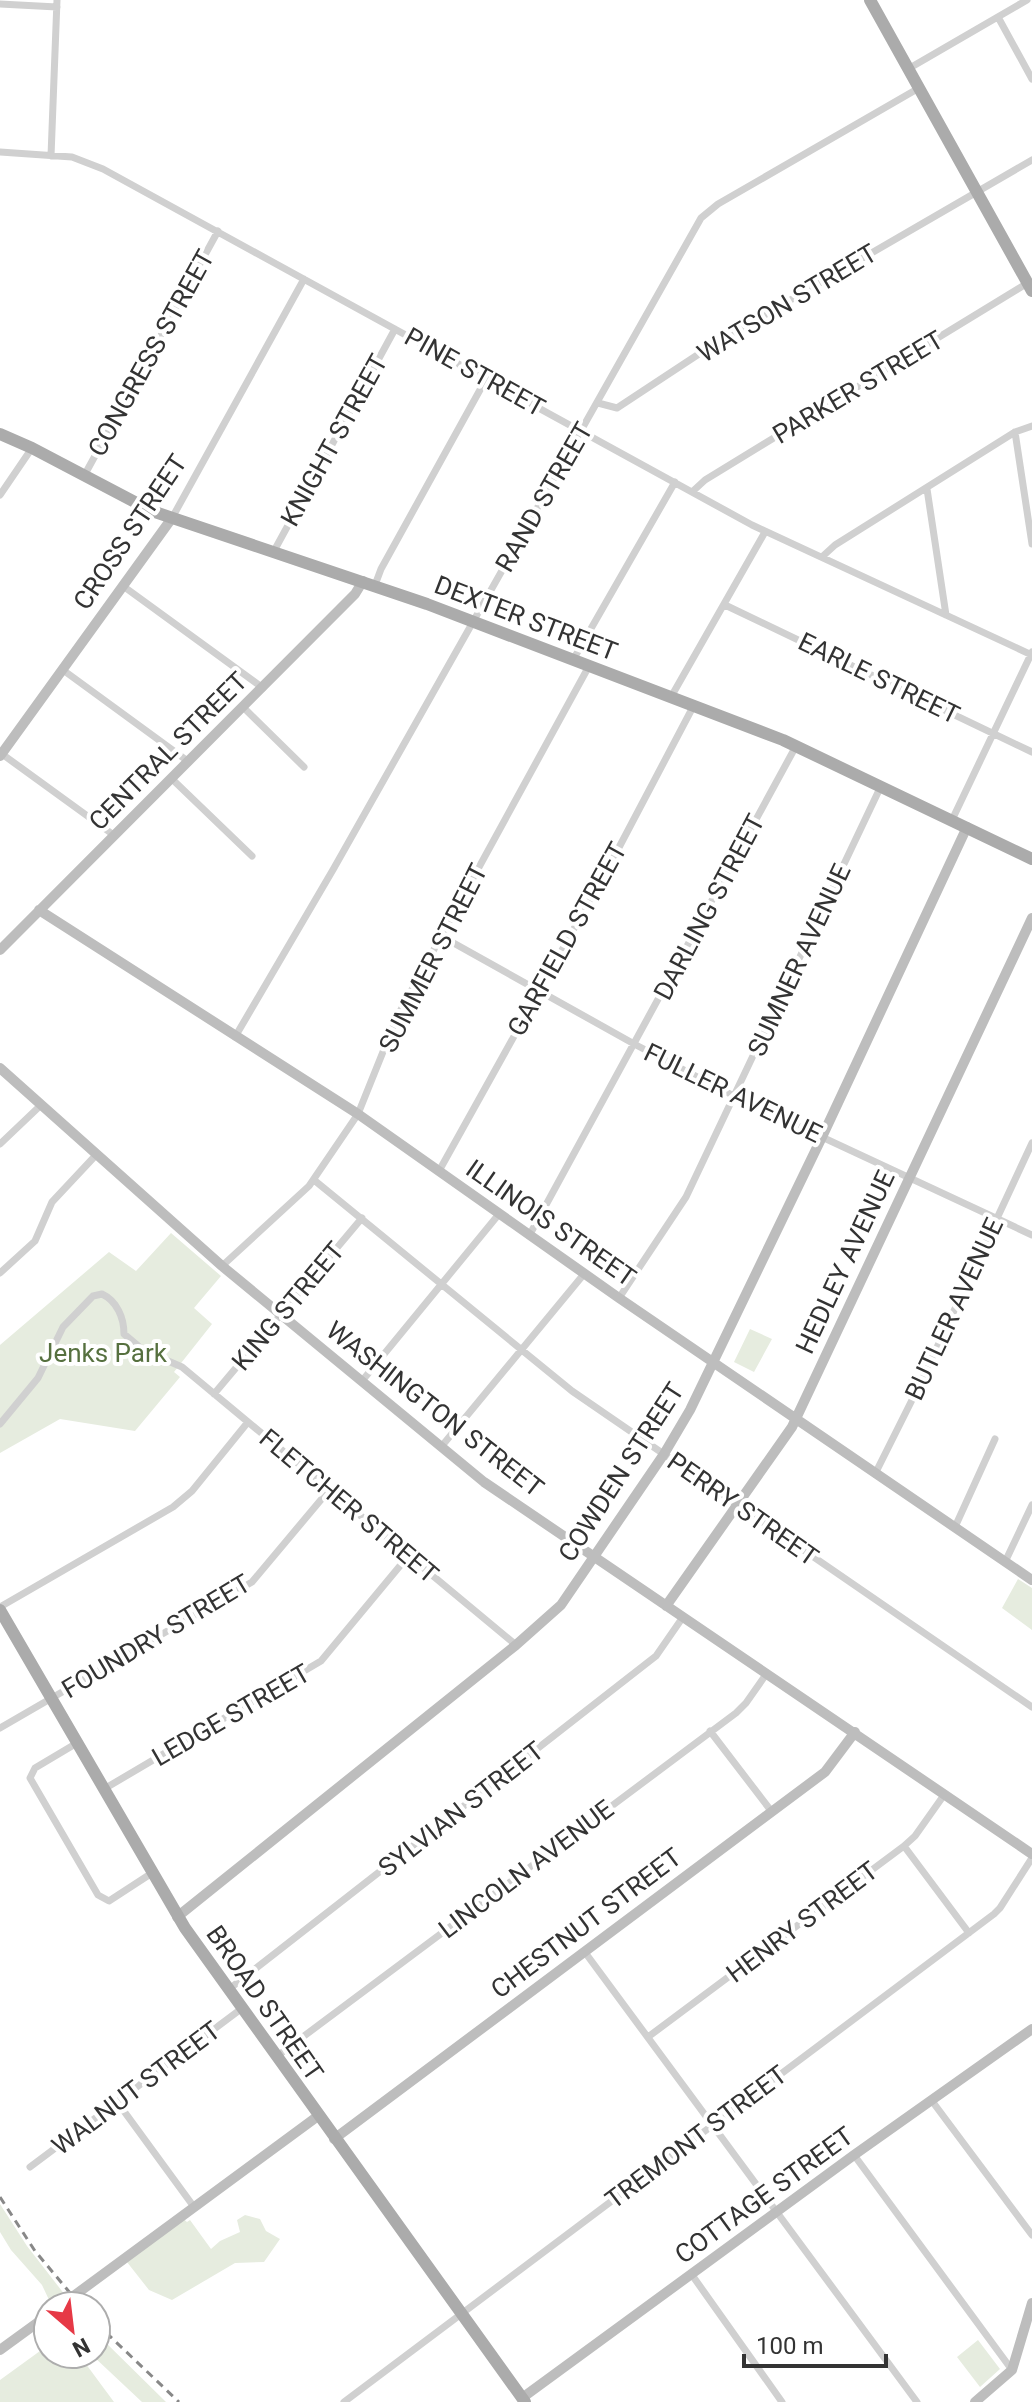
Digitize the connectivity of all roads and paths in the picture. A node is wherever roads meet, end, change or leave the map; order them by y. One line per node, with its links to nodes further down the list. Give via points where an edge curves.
1 (870, 0): 6 (main road)
2 (1027, 0): 5 (street)
3 (57, 3): 4 (street); 10 (street)
4 (0, 4)
5 (998, 17): 6 (street); 7 (street)
6 (908, 69): 8 (main road)
7 (1032, 79)
8 (919, 88): 12 (main road); 18 (street, RAND STREET, via 707,211)
9 (0, 152): 10 (street, PINE STREET)
10 (51, 156): 13 (street, PINE STREET, via 72,157 103,169)
11 (1032, 160): 12 (street, WATSON STREET)
12 (977, 191): 15 (main road); 18 (street, WATSON STREET, via 724,338 617,408)
13 (218, 231): 14 (street, PINE STREET); 24 (street, CONGRESS STREET)
14 (304, 279): 16 (street, PINE STREET); 29 (street, CROSS STREET)
15 (1029, 287): 27 (street, PARKER STREET)
16 (395, 329): 17 (street, PINE STREET); 32 (street, KNIGHT STREET)
17 (486, 379): 20 (street, PINE STREET); 34 (street, CENTRAL STREET)
18 (598, 403): 20 (street, RAND STREET)
19 (1032, 426): 21 (street)
20 (582, 431): 25 (street, PINE STREET); 38 (street, RAND STREET)
21 (1015, 432): 26 (street); 31 (street)
22 (0, 434): 23 (main road, DEXTER STREET)
23 (32, 448): 24 (main road, DEXTER STREET); 28 (street)
24 (84, 476): 29 (main road, DEXTER STREET)
25 (675, 482): 27 (street, PINE STREET); 40 (street)
26 (927, 489): 33 (street); 37 (street)
27 (692, 492): 30 (street, PINE STREET)
28 (0, 495)
29 (172, 518): 32 (main road, DEXTER STREET); 35 (street, CROSS STREET)
30 (765, 532): 33 (street, PINE STREET); 36 (street)
31 (1032, 542)
32 (274, 551): 34 (main road, DEXTER STREET)
33 (823, 556): 37 (street, PINE STREET)
34 (369, 583): 38 (main road, DEXTER STREET); 43 (street, CENTRAL STREET)
35 (123, 586): 42 (street, CROSS STREET); 43 (street)
36 (725, 605): 44 (street); 47 (street, EARLE STREET)
37 (946, 615): 39 (street, PINE STREET)
38 (472, 620): 40 (main road, DEXTER STREET); 65 (street, RAND STREET)
39 (1032, 653): 47 (street)
40 (573, 660): 41 (main road, DEXTER STREET)
41 (589, 666): 44 (main road, DEXTER STREET); 62 (street, SUMMER STREET)
42 (63, 670): 50 (street, CROSS STREET); 51 (street)
43 (263, 688): 46 (street, CENTRAL STREET)
44 (671, 697): 45 (main road, DEXTER STREET)
45 (694, 705): 48 (main road, DEXTER STREET); 64 (street, GARFIELD STREET)
46 (244, 708): 51 (street, CENTRAL STREET); 52 (street)
47 (994, 733): 49 (street, EARLE STREET); 55 (street)
48 (796, 746): 54 (main road, DEXTER STREET); 66 (street, DARLING STREET)
49 (1032, 752)
50 (1, 755): 57 (street)
51 (189, 762): 53 (street, CENTRAL STREET)
52 (304, 767)
53 (172, 779): 57 (street, CENTRAL STREET); 58 (street)
54 (881, 786): 55 (main road, DEXTER STREET); 68 (street, SUMNER AVENUE)
55 (952, 820): 56 (main road, DEXTER STREET)
56 (967, 827): 59 (main road, DEXTER STREET); 71 (street, COWDEN STREET)
57 (115, 836): 60 (street, CENTRAL STREET)
58 (252, 856)
59 (1032, 859)
60 (39, 910): 63 (street, CENTRAL STREET); 65 (street, ILLINOIS STREET)
61 (1032, 918): 76 (street, HEDLEY AVENUE)
62 (441, 936): 64 (street, FULLER AVENUE); 70 (street, SUMMER STREET, via 397,1017)
63 (0, 950)
64 (537, 992): 66 (street, FULLER AVENUE); 75 (street, GARFIELD STREET)
65 (235, 1037): 70 (street, ILLINOIS STREET)
66 (636, 1045): 68 (street, FULLER AVENUE); 82 (street, DARLING STREET)
67 (0, 1068): 69 (street, WASHINGTON STREET)
68 (736, 1097): 71 (street, FULLER AVENUE); 87 (street, SUMNER AVENUE, via 678,1212)
69 (41, 1105): 73 (street); 74 (street, WASHINGTON STREET)
70 (358, 1114): 75 (street, ILLINOIS STREET); 77 (street, SUMMER STREET)
71 (822, 1137): 76 (street, FULLER AVENUE); 90 (street, COWDEN STREET)
72 (1032, 1143): 80 (street, BUTLER AVENUE)
73 (0, 1144)
74 (96, 1155): 83 (street, WASHINGTON STREET); 84 (street, via 52,1202 35,1241)
75 (439, 1171): 78 (street, ILLINOIS STREET)
76 (909, 1177): 80 (street, FULLER AVENUE); 93 (street, HEDLEY AVENUE)
77 (314, 1180): 79 (street, PERRY STREET); 83 (street, SUMMER STREET)
78 (499, 1214): 82 (street, ILLINOIS STREET); 86 (street)
79 (362, 1218): 86 (street, PERRY STREET); 88 (street, KING STREET)
80 (996, 1219): 81 (street, FULLER AVENUE); 99 (street, BUTLER AVENUE)
81 (1032, 1235)
82 (529, 1236): 85 (street, ILLINOIS STREET)
83 (222, 1266): 88 (street, WASHINGTON STREET)
84 (0, 1273)
85 (584, 1274): 87 (street, ILLINOIS STREET); 89 (street)
86 (441, 1285): 89 (street, PERRY STREET); 91 (street)
87 (619, 1298): 90 (street, ILLINOIS STREET)
88 (282, 1315): 91 (street, WASHINGTON STREET); 92 (street, KING STREET)
89 (522, 1350): 97 (street); 98 (street, PERRY STREET)
90 (713, 1364): 93 (street, ILLINOIS STREET); 98 (street, COWDEN STREET)
91 (362, 1381): 97 (street, WASHINGTON STREET)
92 (214, 1394): 94 (street, FLETCHER STREET); 95 (street, FLETCHER STREET, via 182,1367 135,1345 124,1334 114,1302 102,1294 63,1327 38,1378)
93 (796, 1420): 99 (street, ILLINOIS STREET); 102 (street, HEDLEY AVENUE)
94 (248, 1422): 100 (street, FLETCHER STREET); 109 (street, via 180,1503)
95 (0, 1424)
96 (995, 1439): 103 (street)
97 (441, 1447): 105 (street, WASHINGTON STREET)
98 (664, 1454): 102 (street, PERRY STREET); 105 (street, COWDEN STREET)
99 (875, 1474): 103 (street, ILLINOIS STREET)
100 (330, 1489): 104 (street, FLETCHER STREET); 113 (street, FOUNDRY STREET, via 252,1582)
101 (1032, 1505): 106 (street)
102 (738, 1506): 108 (street, HEDLEY AVENUE); 114 (street, PERRY STREET)
103 (955, 1527): 106 (street, ILLINOIS STREET)
104 (409, 1555): 111 (street, FLETCHER STREET); 119 (street, LEDGE STREET, via 321,1661)
105 (594, 1556): 108 (street, WASHINGTON STREET); 111 (street, COWDEN STREET, via 554,1613)
106 (1005, 1562): 107 (street, ILLINOIS STREET)
107 (1032, 1580)
108 (666, 1606): 110 (street, WASHINGTON STREET)
109 (0, 1608): 113 (main road, BROAD STREET)
110 (683, 1617): 112 (street, WASHINGTON STREET); 128 (street, SYLVIAN STREET, via 656,1656)
111 (516, 1645): 125 (street, COWDEN STREET)
112 (767, 1673): 116 (street, LINCOLN AVENUE, via 742,1708); 117 (street, WASHINGTON STREET)
113 (51, 1699): 115 (street, FOUNDRY STREET); 118 (main road, BROAD STREET)
114 (1032, 1707)
115 (0, 1728)
116 (710, 1731): 121 (street); 132 (street, LINCOLN AVENUE)
117 (855, 1732): 120 (street, WASHINGTON STREET); 121 (street, CHESTNUT STREET, via 825,1772)
118 (77, 1743): 119 (main road, BROAD STREET); 124 (street, via 35,1768 30,1778 98,1895 109,1901)
119 (104, 1789): 124 (main road, BROAD STREET)
120 (944, 1795): 122 (street, HENRY STREET); 123 (street, WASHINGTON STREET)
121 (772, 1812): 127 (street, CHESTNUT STREET)
122 (904, 1846): 126 (street); 131 (street, HENRY STREET)
123 (1032, 1856): 126 (street, TREMONT STREET, via 1000,1908)
124 (152, 1873): 125 (main road, BROAD STREET)
125 (177, 1917): 128 (main road, BROAD STREET)
126 (969, 1933): 136 (street, TREMONT STREET)
127 (584, 1951): 131 (street); 137 (street, CHESTNUT STREET)
128 (228, 1990): 129 (main road, BROAD STREET)
129 (241, 2009): 132 (main road, BROAD STREET); 134 (street, WALNUT STREET)
130 (1032, 2029): 133 (street, COTTAGE STREET)
131 (648, 2037): 136 (street)
132 (276, 2057): 135 (main road, BROAD STREET)
133 (932, 2101): 138 (street, COTTAGE STREET); 142 (street)
134 (118, 2103): 139 (street, WALNUT STREET); 140 (street)
135 (318, 2116): 137 (main road, BROAD STREET); 140 (street)
136 (713, 2125): 141 (street); 146 (street, TREMONT STREET)
137 (334, 2139): 146 (main road, BROAD STREET)
138 (854, 2155): 141 (street, COTTAGE STREET); 150 (street)
139 (30, 2167)
140 (194, 2207): 144 (street)
141 (777, 2211): 143 (street, COTTAGE STREET); 154 (street)
142 (1032, 2235)
143 (692, 2275): 151 (street, COTTAGE STREET); 153 (street)
144 (82, 2290)
145 (1032, 2303): 147 (street)
146 (461, 2314): 151 (main road, BROAD STREET); 152 (street, TREMONT STREET)
147 (1029, 2326): 150 (street)
148 (32, 2327): 149 (street)
149 (0, 2350)
150 (1012, 2370): 155 (street)
151 (523, 2400)
152 (344, 2402)
153 (782, 2402)
154 (917, 2402)
155 (975, 2402)

